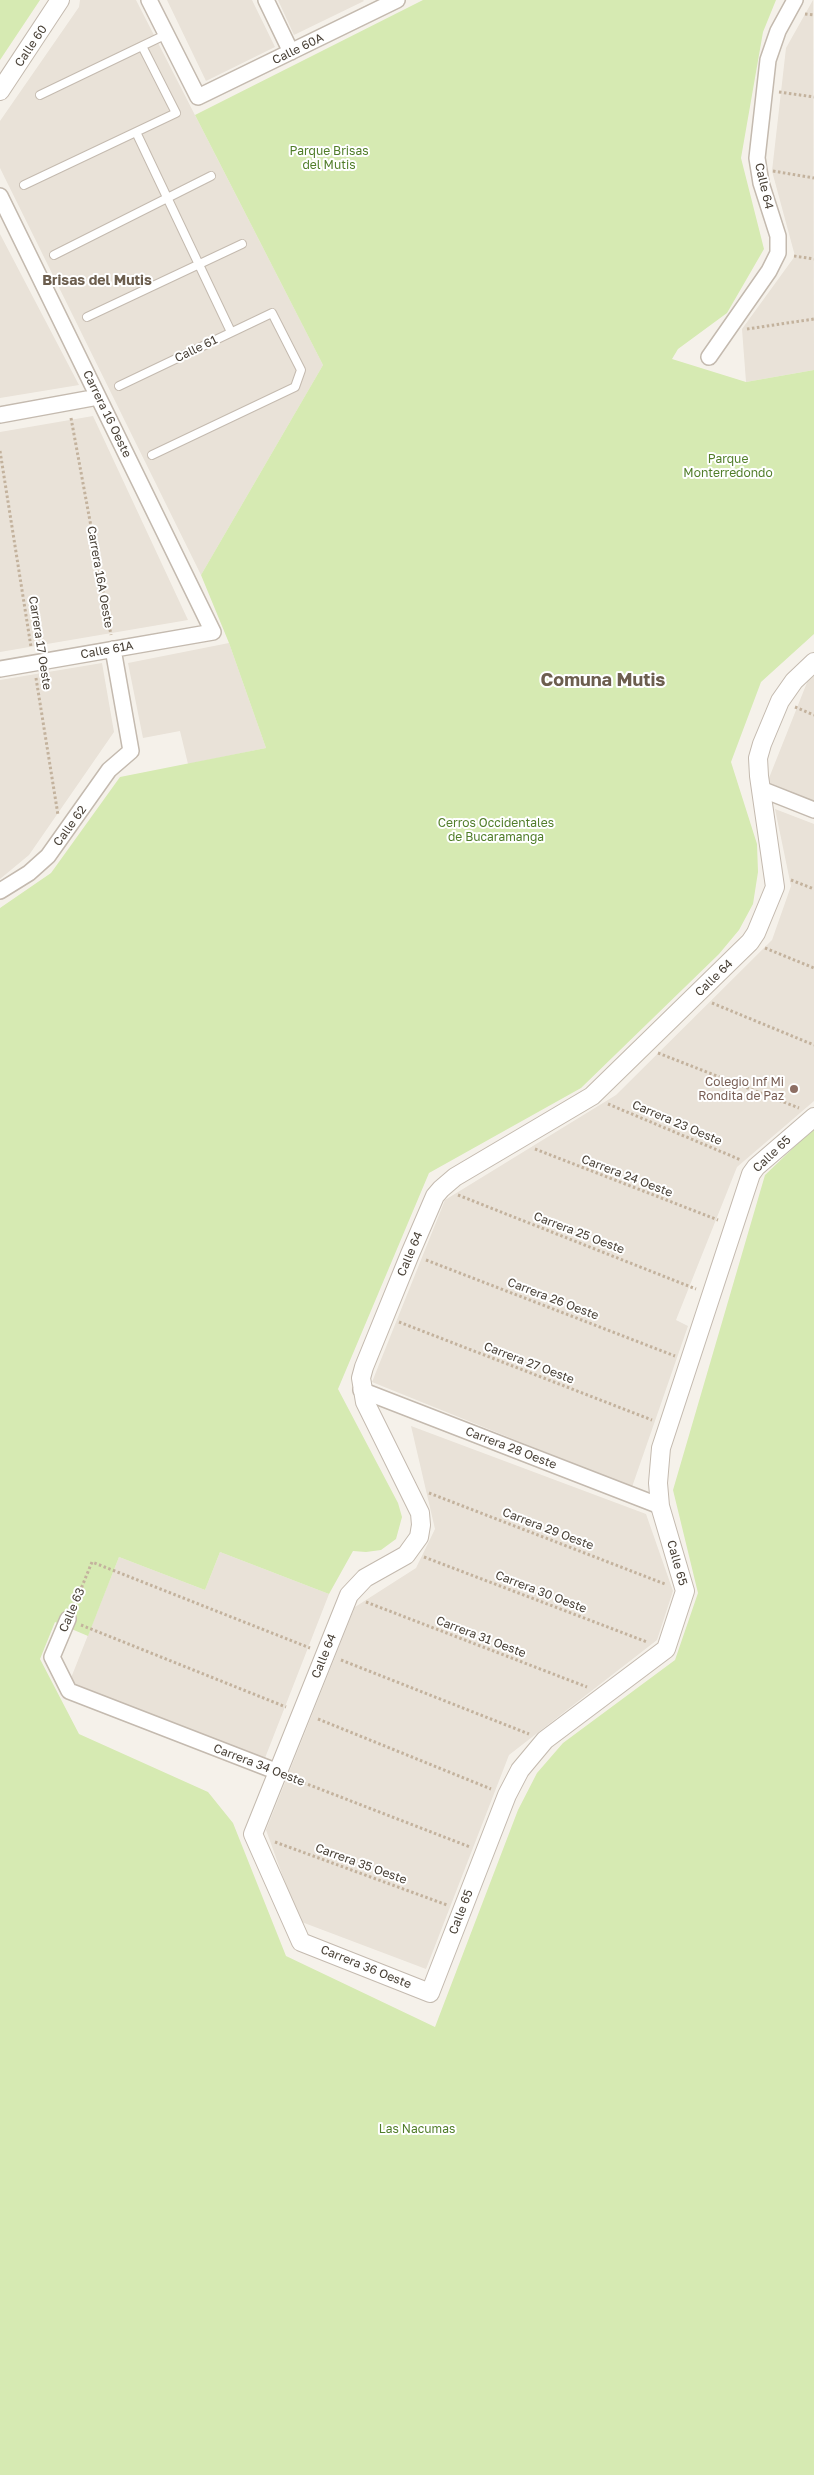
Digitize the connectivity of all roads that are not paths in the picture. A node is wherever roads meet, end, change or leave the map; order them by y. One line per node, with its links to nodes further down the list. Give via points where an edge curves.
1 (60, 0): 10 (street, Calle 60)
2 (150, 0): 7 (street)
3 (266, 0): 9 (street)
4 (397, 0): 6 (street, Calle 60A)
5 (795, 0): 22 (street, Calle 64, via 772,47 764,90 758,169 778,236 778,253)
6 (378, 4): 9 (street, Calle 60A)
7 (167, 34): 8 (lane); 9 (street, Calle 60A, via 198,97)
8 (142, 46): 11 (lane); 12 (lane, via 176,113)
9 (291, 52)
10 (0, 91)
11 (40, 96)
12 (136, 132): 14 (lane); 16 (lane)
13 (211, 176): 16 (lane)
14 (24, 185)
15 (0, 196): 24 (street, Carrera 16 Oeste)
16 (167, 198): 18 (lane); 19 (lane)
17 (242, 244): 19 (lane)
18 (54, 254)
19 (199, 265): 20 (lane); 21 (lane)
20 (87, 318)
21 (231, 332): 23 (lane, Calle 61); 26 (lane, Calle 61, via 272,313 302,370 295,386)
22 (709, 357)
23 (119, 386)
24 (98, 397): 25 (street); 27 (street, Carrera 16 Oeste)
25 (0, 415)
26 (152, 455)
27 (213, 632): 28 (street, Calle 61A)
28 (113, 649): 30 (street, Calle 61A); 33 (street, Calle 62, via 132,751 109,770 48,856 29,873)
29 (814, 662): 31 (street, Calle 64, via 787,690 762,744 758,758)
30 (0, 669)
31 (761, 790): 32 (street); 35 (street, Calle 64, via 775,887 761,925 750,942 592,1096 455,1177 441,1189 435,1196 364,1367)
32 (814, 810)
33 (0, 891)
34 (810, 1114): 36 (street, Calle 65, via 756,1167 746,1186 658,1461)
35 (361, 1390): 36 (street, Carrera 28 Oeste); 39 (street, Calle 64, via 420,1513 419,1537 409,1551 393,1564 365,1578 349,1595)
36 (660, 1506): 41 (street, Calle 65, via 685,1591 666,1649 545,1740 520,1770 507,1795)
37 (68, 1620): 38 (street, Calle 63)
38 (52, 1658): 39 (street, Carrera 34 Oeste, via 69,1691)
39 (278, 1772): 40 (street, Calle 64, via 253,1834)
40 (301, 1942): 41 (street, Carrera 36 Oeste)
41 (430, 1993)

